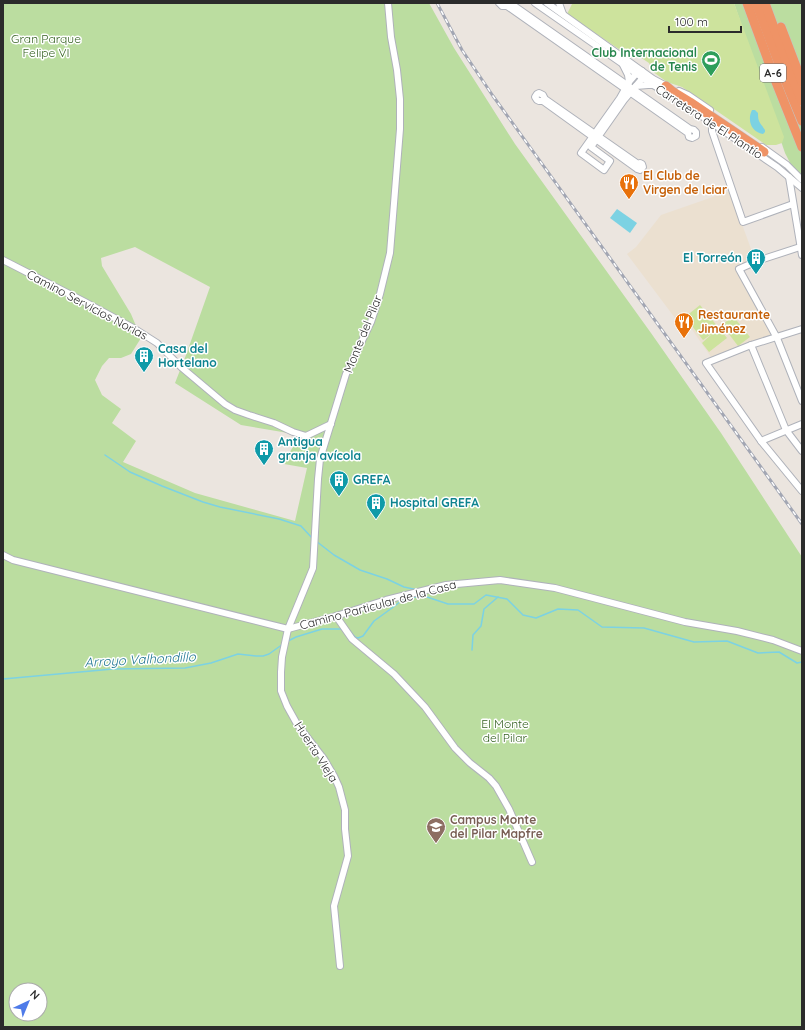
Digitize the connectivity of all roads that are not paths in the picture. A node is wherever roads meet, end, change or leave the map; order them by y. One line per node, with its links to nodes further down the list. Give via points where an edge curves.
1 (388, 3): 38 (street, Monte del Pilar, via 400,99 390,253 373,315 346,374)
2 (499, 3): 19 (street, Carretera de El Plantío)
3 (510, 3): 19 (street, Carretera de El Plantío)
4 (535, 3): 14 (street, Carretera de El Plantío)
5 (544, 3): 12 (street, via 548,6)
6 (559, 3): 13 (street)
7 (742, 3): 25 (highway, via 783,111)
8 (747, 3): 25 (highway, A-6)
9 (756, 3): 22 (highway)
10 (765, 3): 21 (highway, A-6)
11 (771, 3): 17 (highway)
12 (550, 4): 13 (street, Carretera de El Plantío); 14 (street, via 551,8 572,24)
13 (563, 14): 16 (street, Carretera de El Plantío)
14 (574, 30): 15 (street, Carretera de El Plantío)
15 (622, 64): 16 (street, Carretera de El Plantío); 19 (street, via 628,75)
16 (639, 72): 18 (street, Carretera de El Plantío); 19 (street, via 640,80); 20 (street, Carretera de El Plantío)
17 (802, 82)
18 (653, 85): 19 (street); 20 (street, Carretera de El Plantío)
19 (630, 88): 19 (street, Carretera de El Plantío, via 688,133 690,138 696,136 694,130 690,130); 24 (street)
20 (667, 90): 23 (street, Carretera de El Plantío); 26 (highway, via 690,102); 28 (street, Carretera de El Plantío, via 688,95 699,102 787,165)
21 (802, 101)
22 (802, 121)
23 (712, 123): 27 (street, Carretera de El Plantío); 30 (street, via 712,131 743,222)
24 (596, 137): 24 (street, via 581,153 604,170 610,162 591,147); 24 (street, via 637,169 642,169 642,164 638,164); 24 (street, via 545,99 542,94 536,94 537,100 543,101)
25 (801, 145)
26 (764, 152)
27 (789, 177): 29 (street, Carretera de El Plantío); 30 (street)
28 (802, 180)
29 (802, 188)
30 (793, 204): 31 (street)
31 (800, 247): 32 (street); 35 (street, via 739,269)
32 (802, 255)
33 (3, 260): 38 (street, Camino Servicios Norias, via 140,332 225,404 236,410 306,436)
34 (802, 329): 35 (street)
35 (777, 338): 36 (street); 37 (street)
36 (751, 345): 40 (street); 41 (street, via 706,363)
37 (802, 401)
38 (331, 424): 46 (street, Monte del Pilar, via 320,459 313,568)
39 (802, 424): 40 (street)
40 (786, 430): 41 (street); 42 (street)
41 (761, 441): 43 (street)
42 (802, 451)
43 (802, 491)
44 (3, 555): 46 (street, Camino Particular de la Casa, via 14,560)
45 (336, 616): 46 (street, Camino Particular de la Casa); 47 (street, Camino Particular de la Casa, via 446,584 500,580 555,588 684,622 737,630); 49 (street, via 352,639 394,674 425,706 455,748 496,786)
46 (288, 629): 48 (street, Monte del Pilar)
47 (802, 651)
48 (282, 657): 50 (street, Huerta Vieja, via 282,692 287,706 334,776 345,810 348,856 334,906)
49 (532, 862)
50 (340, 966)

